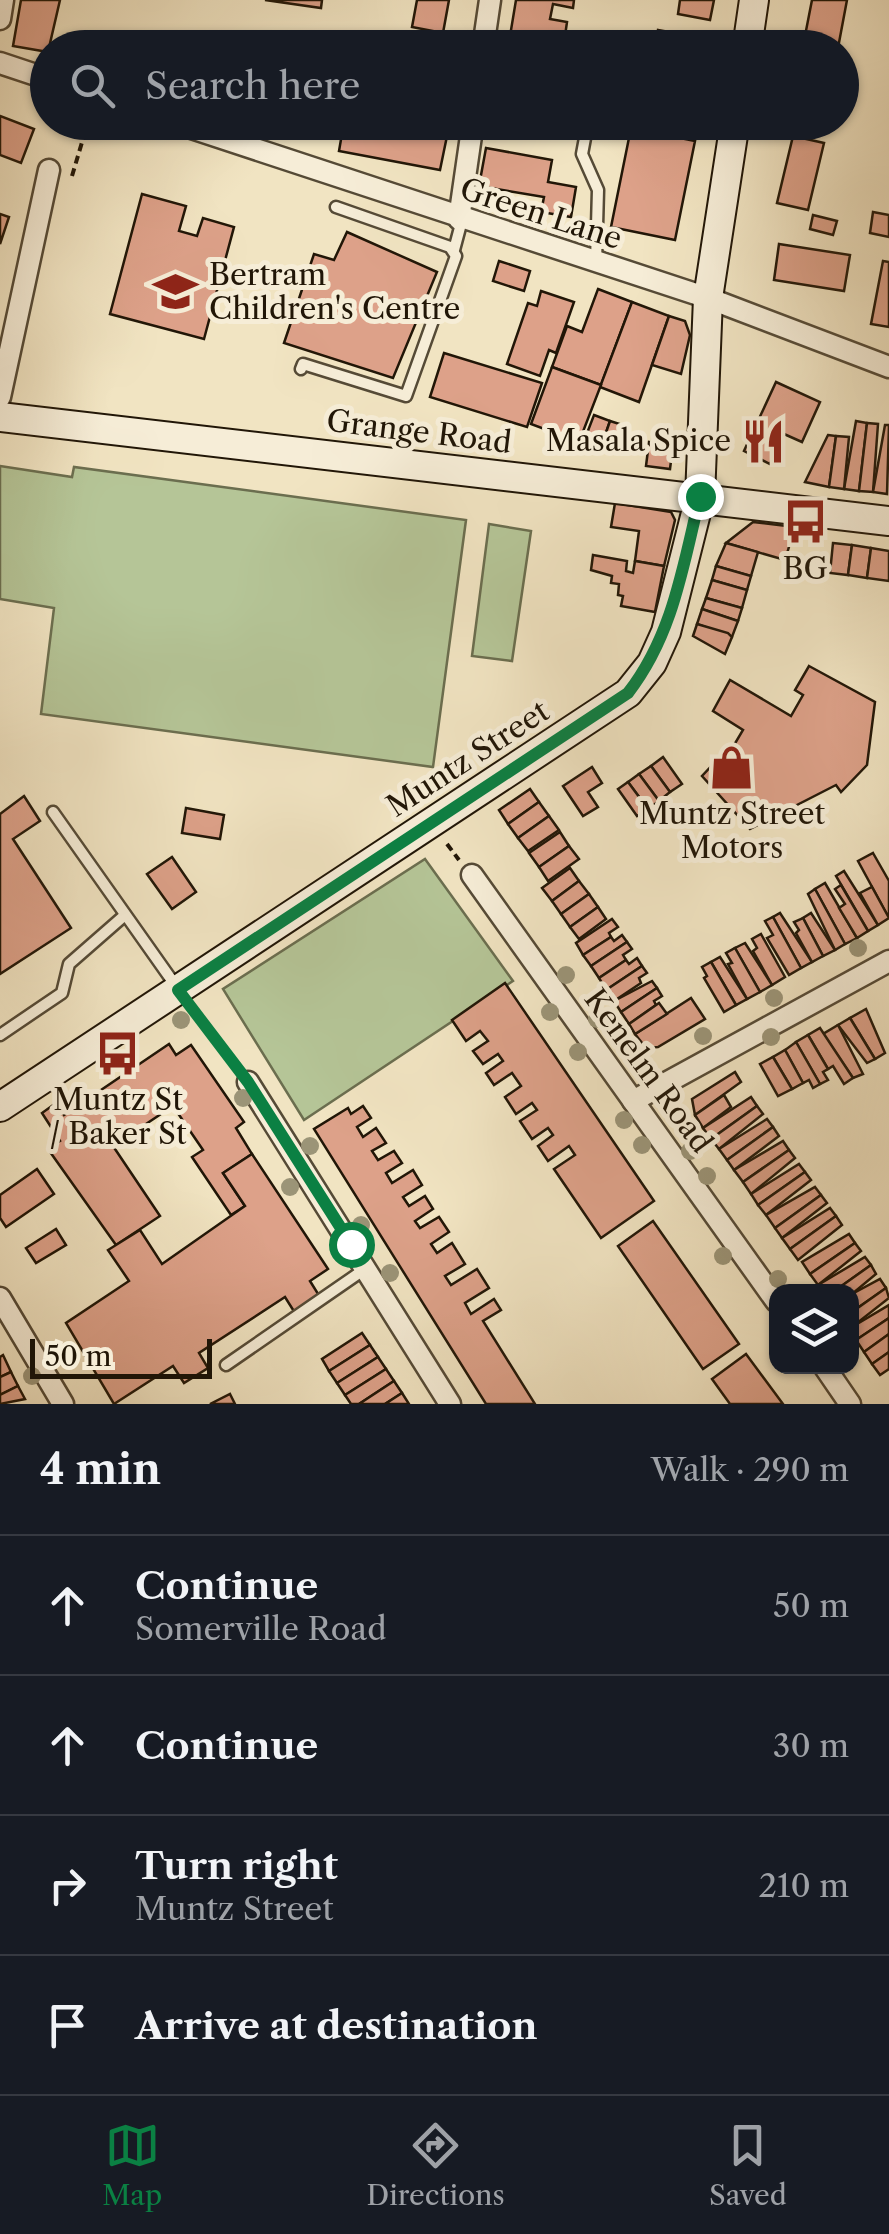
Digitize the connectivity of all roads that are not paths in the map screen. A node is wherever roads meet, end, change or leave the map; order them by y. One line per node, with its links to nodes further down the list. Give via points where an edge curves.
1 (3, 0): 4 (street)
2 (490, 0): 5 (street)
3 (754, 0): 6 (main road)
4 (0, 19)
5 (486, 30)
6 (750, 30)
7 (0, 63): 8 (street)
8 (30, 73)
9 (226, 140): 15 (street, Green Lane)
10 (471, 140): 15 (street)
11 (585, 140): 17 (lane, via 582,154 598,190)
12 (732, 140): 18 (main road, Muntz Street)
13 (49, 170): 21 (street)
14 (336, 207): 16 (lane)
15 (461, 220): 16 (lane); 17 (street, Green Lane)
16 (454, 250): 20 (lane, via 406,396 304,364)
17 (596, 263): 18 (street, Green Lane)
18 (708, 298): 19 (street, Green Lane); 23 (main road, Muntz Street)
19 (889, 367)
20 (300, 369)
21 (0, 397)
22 (0, 417): 23 (main road, Grange Road)
23 (700, 496): 24 (main road, Grange Road); 29 (main road, Muntz Street, via 666,632 628,693)
24 (889, 520)
25 (52, 812): 27 (lane)
26 (472, 875): 32 (street, Kenelm Road)
27 (125, 915): 29 (lane); 30 (lane, via 69,964 62,993)
28 (889, 961): 32 (street)
29 (178, 990): 33 (main road, Muntz Street)
30 (0, 1035)
31 (248, 1082): 34 (street)
32 (633, 1102): 35 (street, Kenelm Road)
33 (0, 1107)
34 (366, 1269): 37 (lane); 40 (street)
35 (769, 1291)
36 (0, 1298): 39 (street)
37 (226, 1365)
38 (829, 1374): 41 (street)
39 (63, 1404)
40 (450, 1404)
41 (850, 1404)

